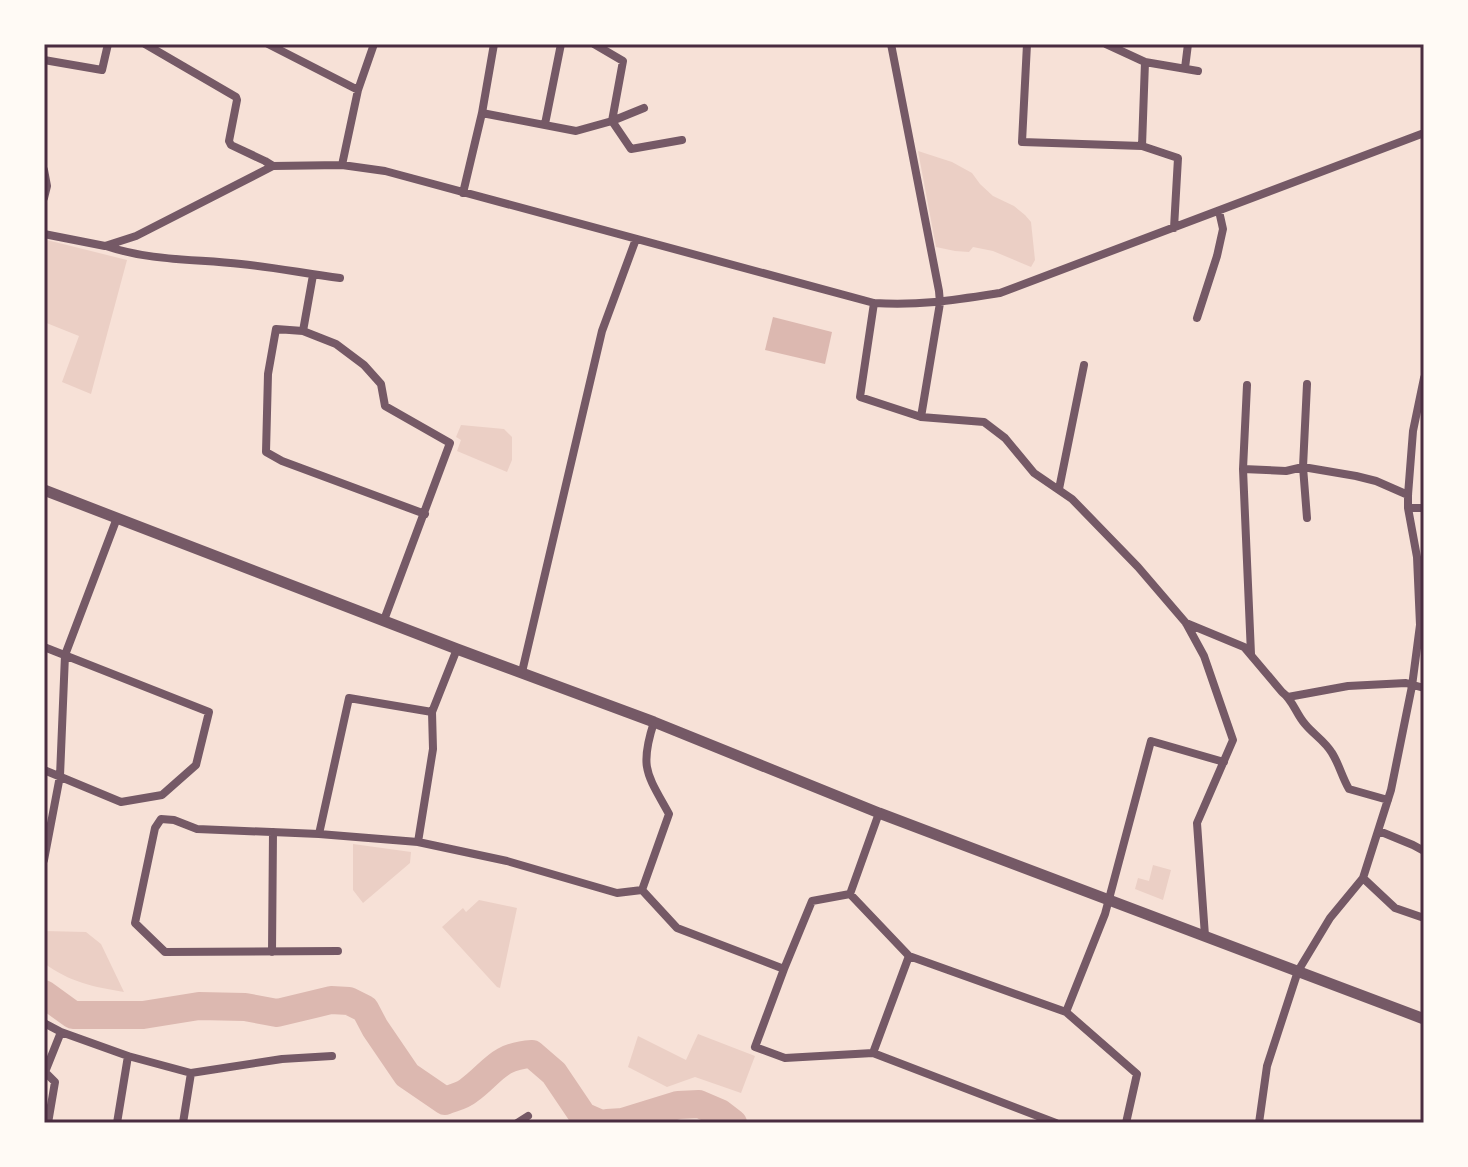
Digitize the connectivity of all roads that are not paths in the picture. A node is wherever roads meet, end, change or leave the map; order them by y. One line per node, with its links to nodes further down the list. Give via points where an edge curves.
1 (108, 44): 12 (street, via 102,70)
2 (145, 44): 25 (street, via 236,97 231,145)
3 (268, 44): 16 (street)
4 (374, 44): 16 (street)
5 (494, 44): 18 (street)
6 (561, 44): 20 (street)
7 (594, 44): 19 (street, via 623,61)
8 (891, 44): 37 (street)
9 (1027, 44): 23 (street, via 1022,142)
10 (1107, 44): 13 (street)
11 (1188, 44): 14 (street)
12 (44, 60)
13 (1145, 62): 14 (street); 23 (street)
14 (1185, 68): 15 (street)
15 (1198, 71)
16 (358, 90): 24 (street)
17 (644, 108): 19 (street)
18 (482, 113): 20 (street); 27 (street)
19 (612, 121): 20 (street, via 576,131); 22 (street, via 631,149)
20 (545, 124)
21 (1424, 133): 29 (street)
22 (682, 140)
23 (1142, 146): 30 (street, via 1178,158)
24 (342, 165): 25 (street); 27 (street)
25 (273, 166): 33 (street, via 136,236)
26 (44, 170): 28 (street)
27 (463, 193): 32 (street)
28 (44, 198)
29 (1219, 211): 30 (street); 38 (street, via 1223,229)
30 (1174, 228): 37 (street, via 1000,293)
31 (44, 234): 33 (street)
32 (636, 239): 36 (street); 61 (street, via 602,331)
33 (105, 246): 34 (street, via 128,254)
34 (313, 275): 35 (street); 39 (street)
35 (340, 278)
36 (874, 303): 37 (street); 44 (street, via 860,397)
37 (940, 303): 44 (street)
38 (1197, 318)
39 (303, 331): 52 (street, via 336,344 364,365 381,384 385,406 450,443); 52 (street, via 276,329 268,374 266,452)
40 (1084, 365): 47 (street)
41 (1424, 378): 49 (street)
42 (1307, 384): 45 (street)
43 (1247, 385): 46 (street)
44 (921, 417): 47 (street, via 984,422 1034,473)
45 (1303, 467): 46 (street); 49 (street, via 1376,481); 54 (street)
46 (1243, 469): 59 (street)
47 (1059, 489): 56 (street)
48 (44, 490): 53 (street)
49 (1408, 495): 50 (street)
50 (1408, 508): 51 (street); 62 (street, via 1420,625)
51 (1424, 508)
52 (425, 514): 55 (street)
53 (117, 518): 55 (street); 60 (street)
54 (1307, 518)
55 (384, 620): 58 (street)
56 (1186, 623): 59 (street); 67 (street, via 1204,656 1233,740)
57 (44, 647): 60 (street)
58 (457, 649): 61 (street); 65 (street)
59 (1251, 654): 64 (street)
60 (65, 655): 69 (street); 69 (street, via 209,712 196,765 162,795 121,802)
61 (522, 672): 66 (street)
62 (1412, 686): 63 (street); 64 (street, via 1348,686); 70 (street)
63 (1424, 688)
64 (1288, 697): 70 (street, via 1304,724 1332,752 1349,789)
65 (432, 712): 74 (street, via 349,698); 75 (street, via 433,749)
66 (654, 722): 71 (street); 79 (street, via 646,746 646,772 669,814)
67 (1224, 762): 81 (street, via 1151,741); 83 (street, via 1197,823)
68 (44, 770): 69 (street)
69 (60, 776): 77 (street)
70 (1388, 800): 72 (street)
71 (879, 813): 80 (street); 81 (street)
72 (1379, 831): 76 (street); 78 (street)
73 (273, 832): 74 (street); 85 (street); 85 (street, via 197,829 161,819 135,923 165,952)
74 (319, 834): 75 (street)
75 (418, 842): 79 (street, via 617,893)
76 (1424, 851)
77 (44, 860)
78 (1363, 878): 82 (street, via 1395,908); 88 (street, via 1330,918)
79 (642, 890): 87 (street, via 677,928)
80 (850, 894): 86 (street); 87 (street, via 812,901)
81 (1109, 899): 83 (street); 89 (street)
82 (1424, 918)
83 (1205, 936): 88 (street)
84 (338, 951): 85 (street)
85 (272, 952)
86 (909, 956): 89 (street); 93 (street)
87 (784, 969): 93 (street, via 755,1047 785,1058)
88 (1298, 971): 90 (street); 104 (street, via 1267,1066)
89 (1066, 1012): 103 (street, via 1137,1074)
90 (1424, 1019)
91 (44, 1023): 92 (street)
92 (61, 1032): 94 (street); 98 (street, via 45,1072 55,1082)
93 (873, 1053): 102 (street)
94 (128, 1056): 96 (street); 99 (street)
95 (332, 1056): 96 (street)
96 (191, 1073): 100 (street)
97 (528, 1116): 101 (street)
98 (48, 1123)
99 (117, 1123)
100 (183, 1123)
101 (517, 1123)
102 (1056, 1123)
103 (1126, 1123)
104 (1259, 1123)

